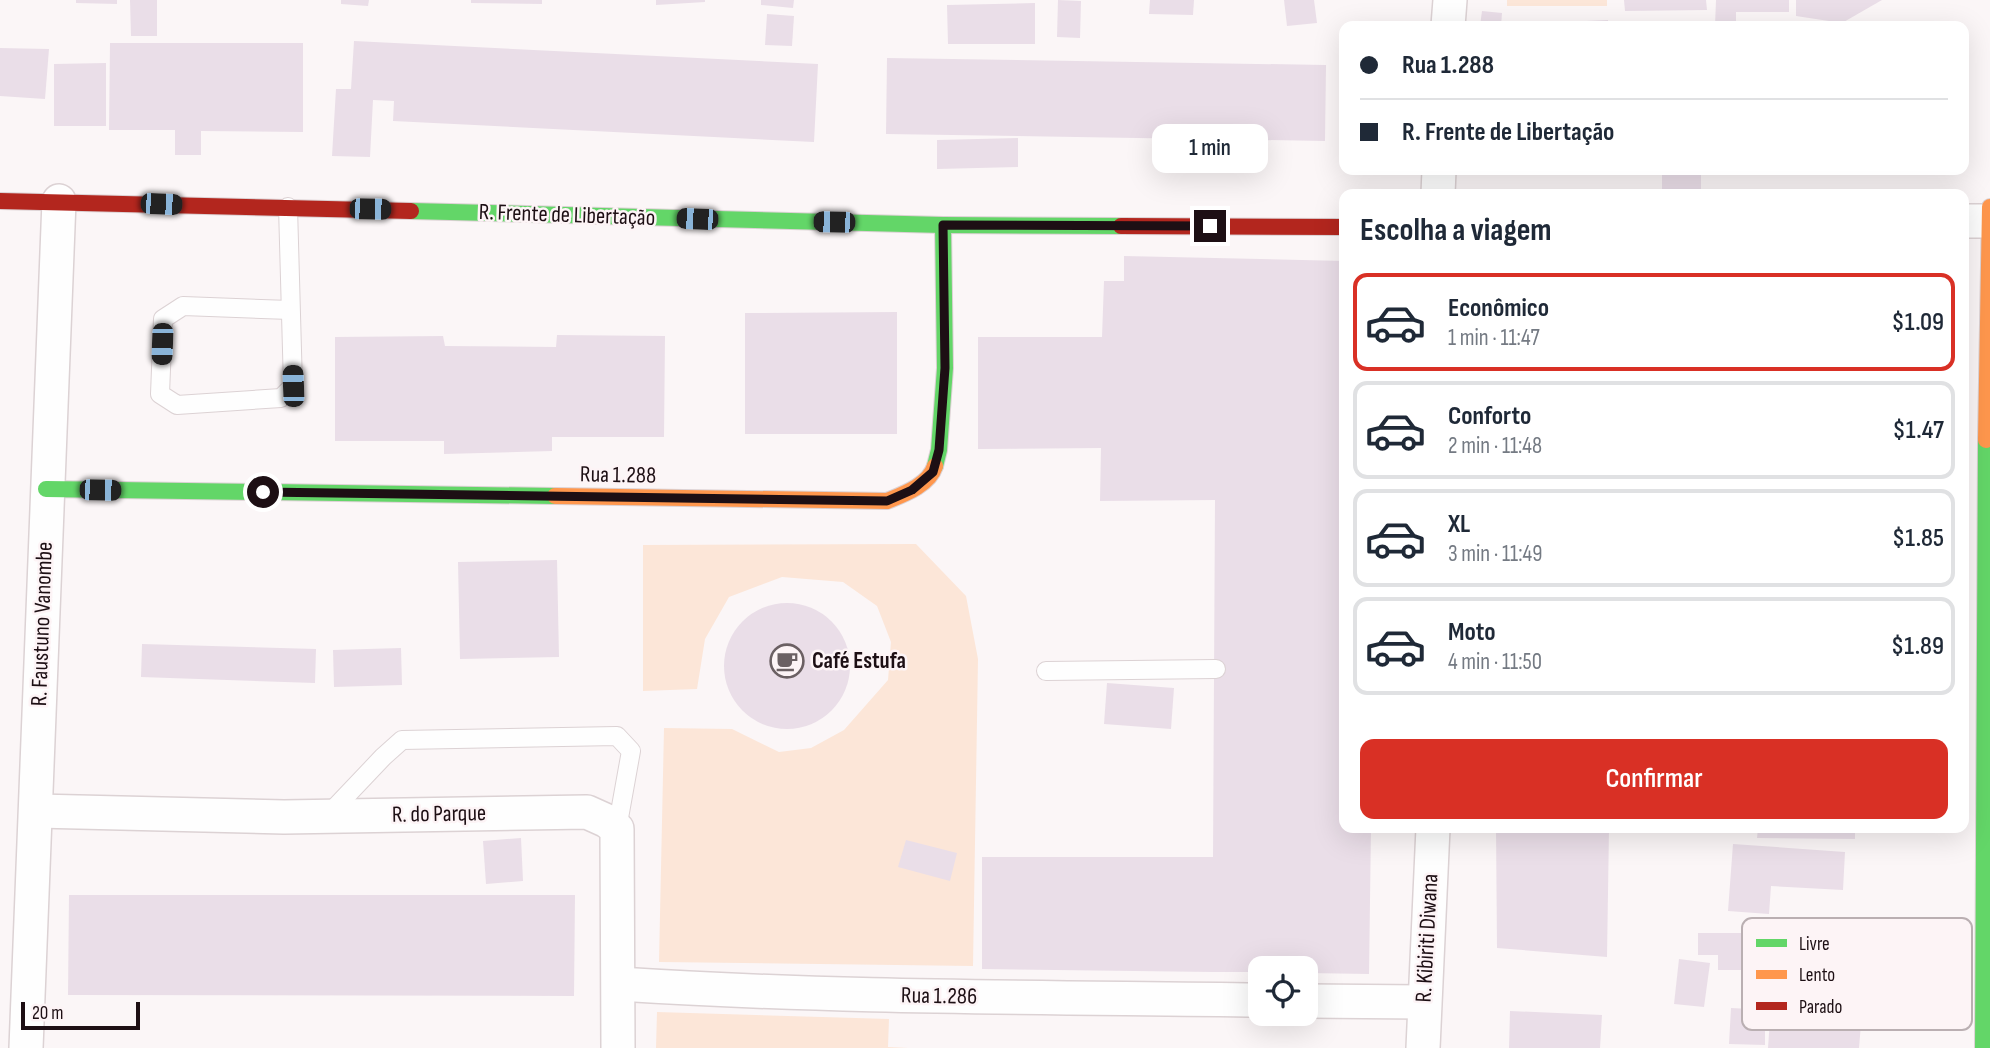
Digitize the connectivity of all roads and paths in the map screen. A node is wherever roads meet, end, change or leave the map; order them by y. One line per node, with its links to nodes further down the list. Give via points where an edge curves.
1 (1450, 0): 2 (street)
2 (1448, 21)
3 (0, 201): 4 (street, R. Frente de Libertação)
4 (59, 201): 5 (street, R. Frente de Libertação); 13 (street, R. Faustuno Vanombe)
5 (288, 207): 9 (street, R. Frente de Libertação); 12 (lane)
6 (1990, 207): 7 (street)
7 (1990, 220): 8 (street); 11 (street)
8 (1969, 221)
9 (943, 225): 10 (street, R. Frente de Libertação); 13 (street, Rua 1.288, via 945,368 939,450 933,472 912,490 887,501)
10 (1339, 227)
11 (1988, 301): 27 (street)
12 (290, 310): 12 (lane, via 293,386 281,398 177,405 160,394 163,319 183,306)
13 (46, 489): 16 (street, R. Faustuno Vanombe)
14 (1216, 668): 15 (lane)
15 (1045, 671)
16 (37, 811): 17 (street, R. do Parque); 24 (street, R. Faustuno Vanombe)
17 (327, 816): 18 (street, R. do Parque, via 587,812); 18 (lane, via 402,740 617,736 631,751)
18 (617, 829): 20 (street)
19 (1433, 833): 23 (street, R. Kibiriti Diwana)
20 (619, 984): 21 (street, Rua 1.286, via 869,995); 25 (street)
21 (1248, 1000)
22 (1318, 1001): 23 (street)
23 (1424, 1002): 26 (street, R. Kibiriti Diwana)
24 (26, 1048)
25 (618, 1048)
26 (1423, 1048)
27 (1983, 1048)

